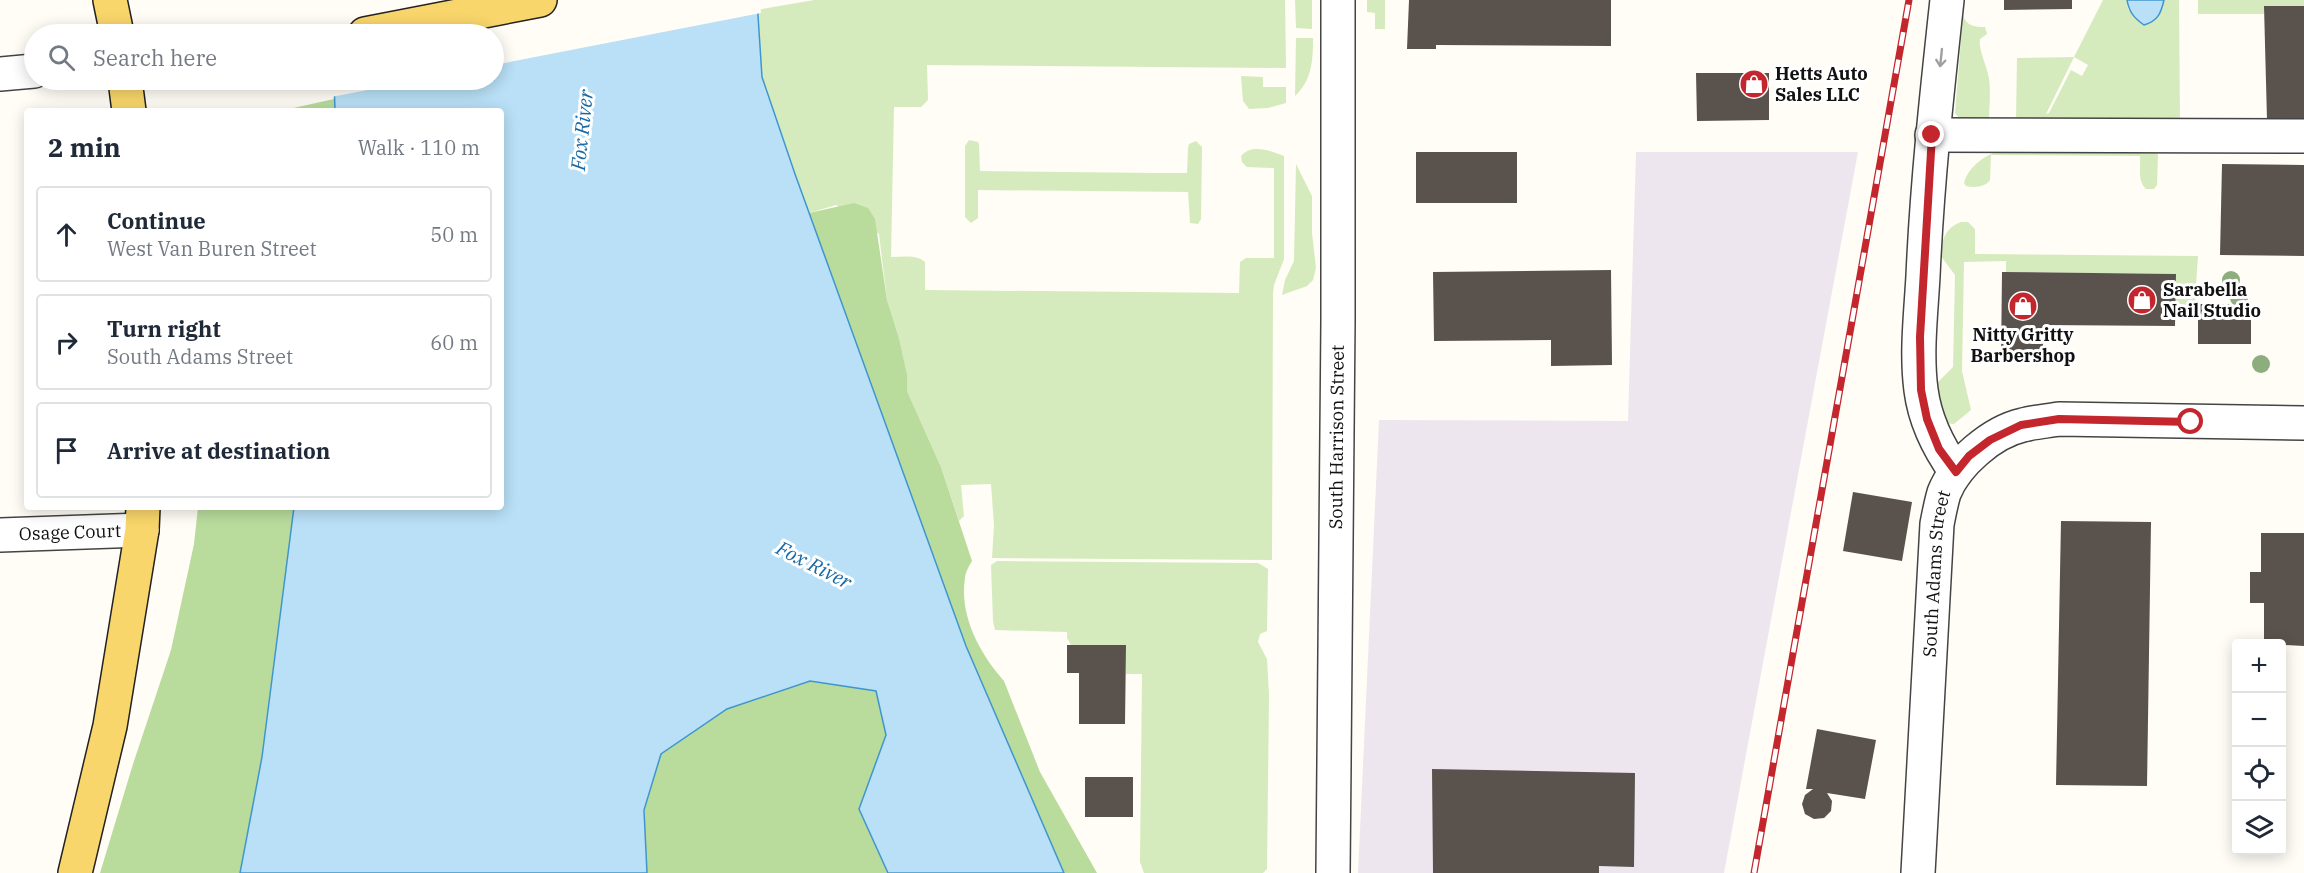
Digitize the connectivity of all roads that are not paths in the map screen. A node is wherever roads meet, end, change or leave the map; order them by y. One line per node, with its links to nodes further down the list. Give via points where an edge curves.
1 (110, 0): 5 (main road)
2 (540, 0): 6 (main road)
3 (1338, 0): 18 (street, South Harrison Street)
4 (1947, 0): 11 (street, South Adams Street, one-way to 11)
5 (115, 24)
6 (416, 24)
7 (24, 72): 8 (street)
8 (0, 74)
9 (126, 90): 10 (main road)
10 (129, 108)
11 (1932, 135): 12 (street); 14 (street, South Adams Street, via 1920,337 1921,390 1939,449)
12 (2304, 136)
13 (2304, 423): 14 (street, via 2050,421 2021,425 1990,440)
14 (1956, 472): 19 (street, South Adams Street, via 1944,492 1937,524)
15 (142, 519): 16 (street, Osage Court); 17 (main road, via 110,726)
16 (0, 536)
17 (75, 873)
18 (1333, 873)
19 (1918, 873)

